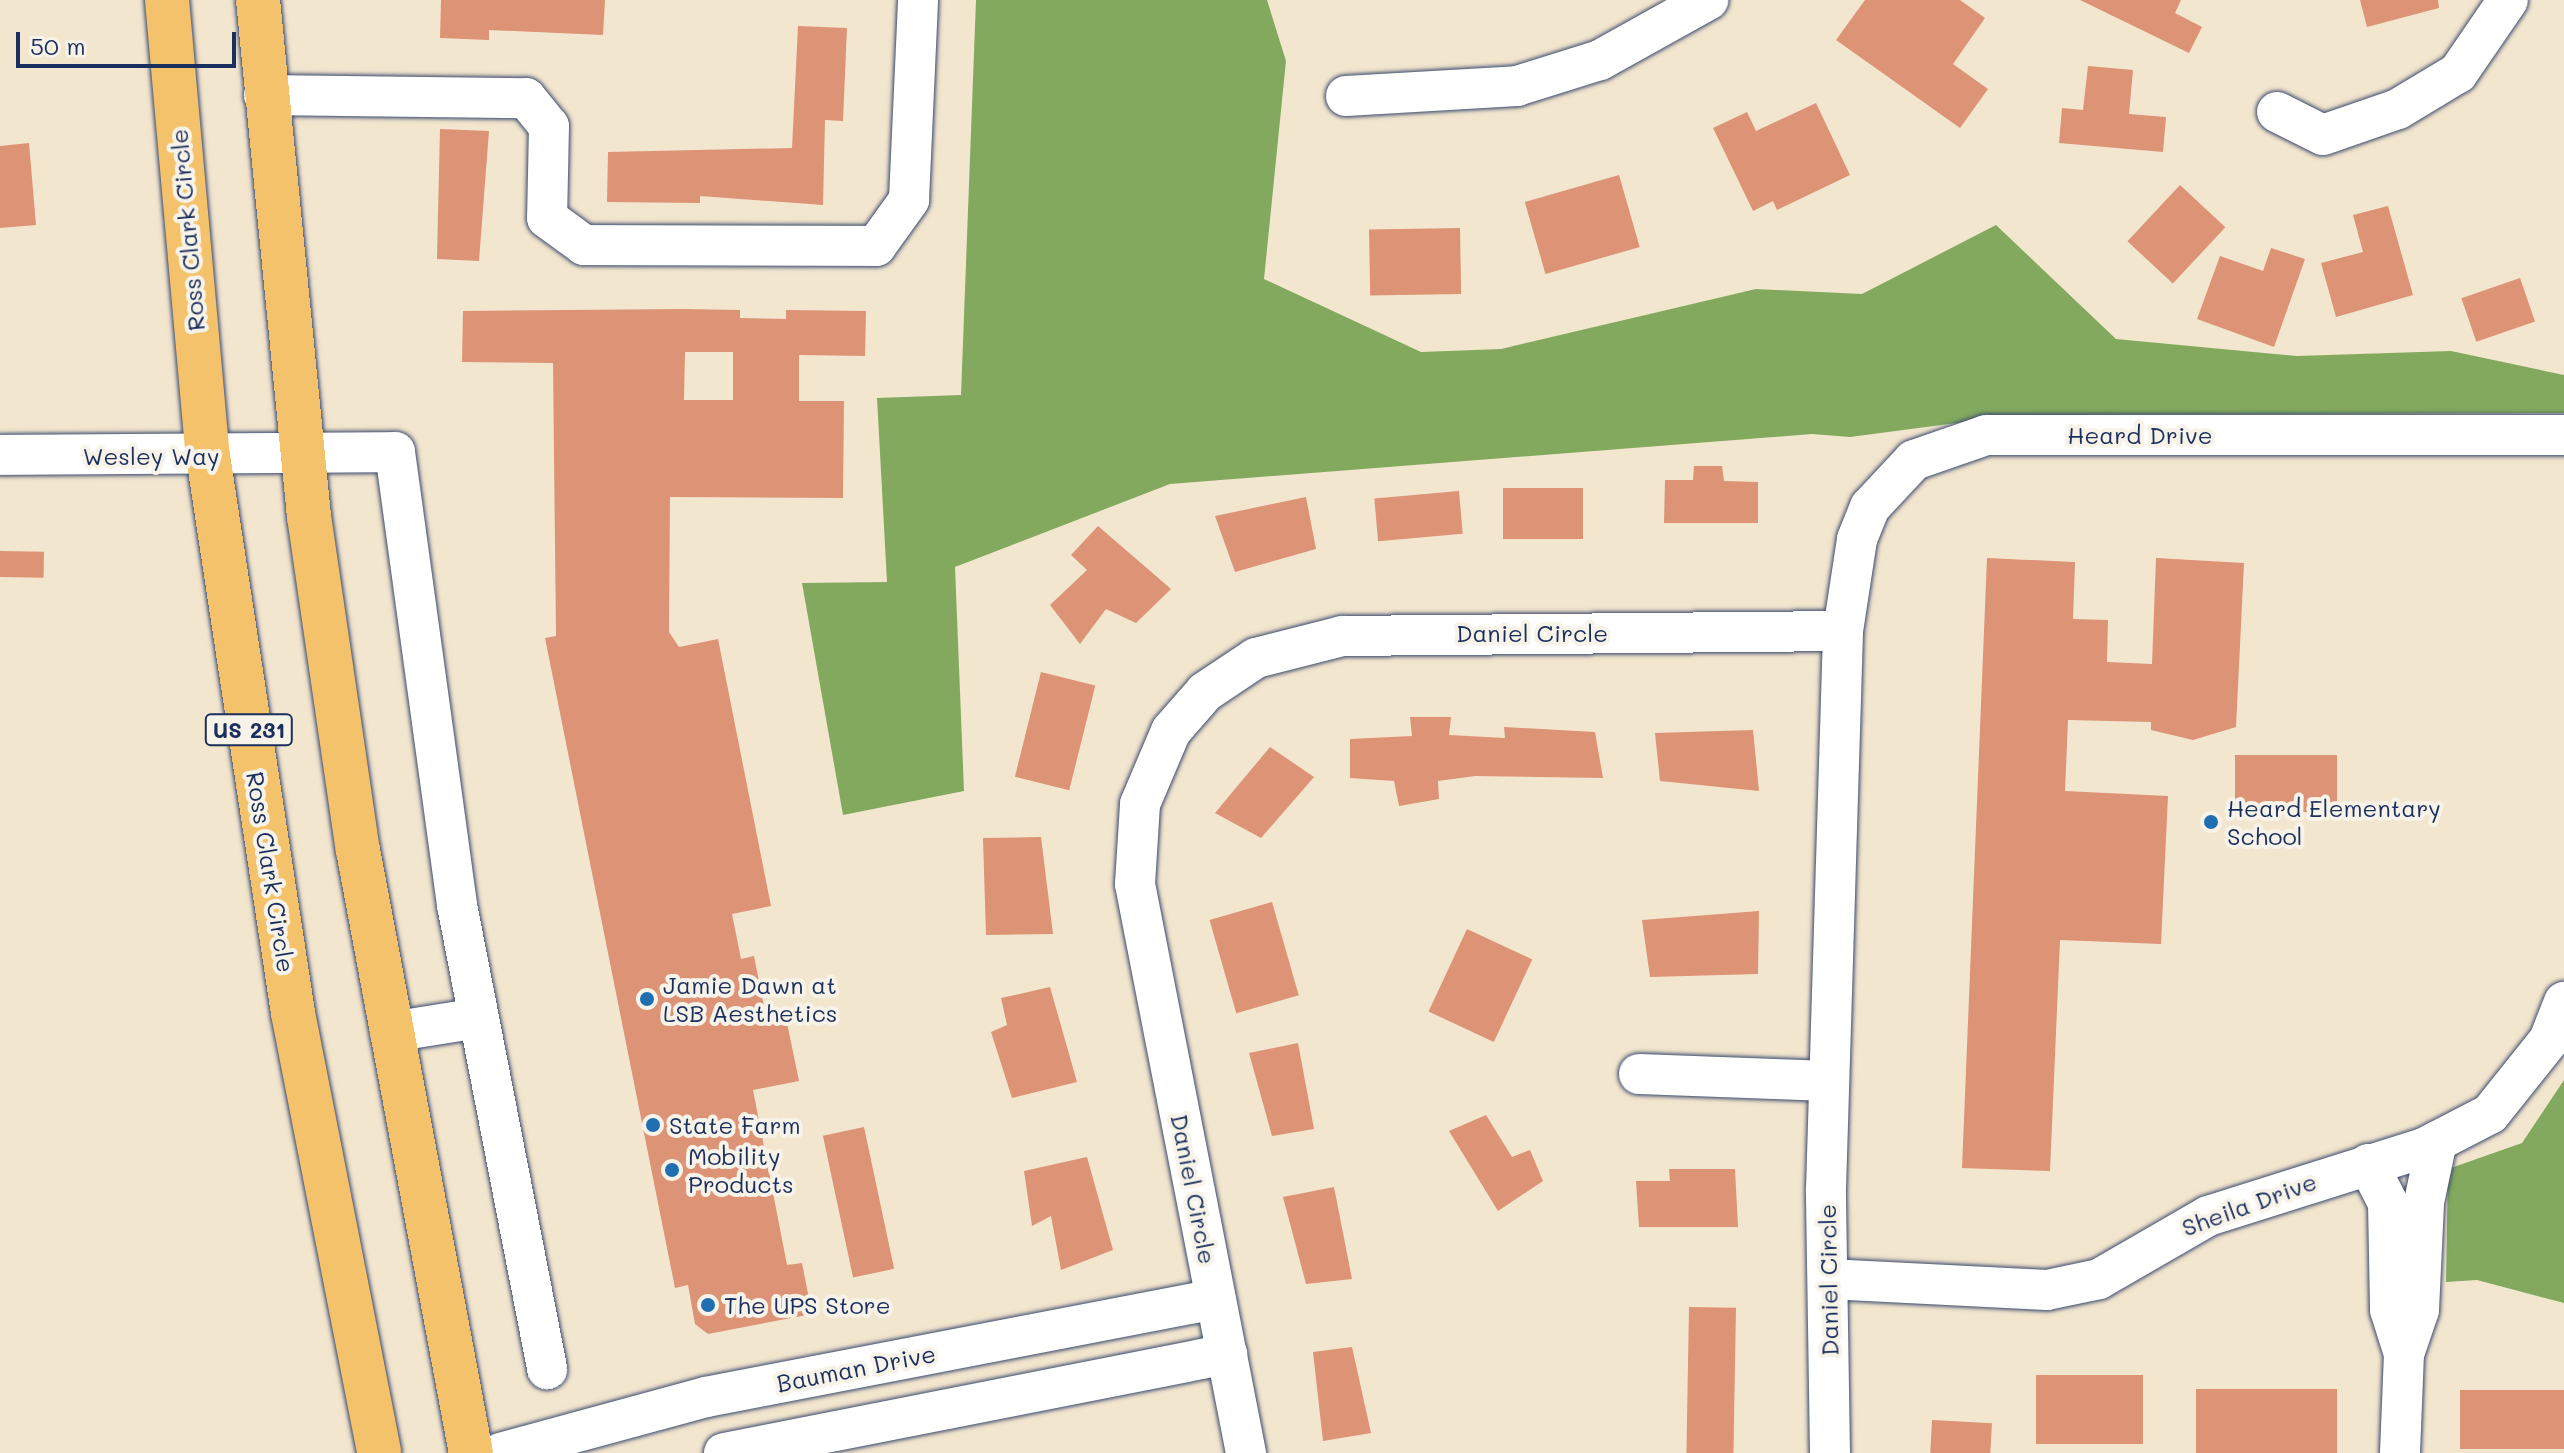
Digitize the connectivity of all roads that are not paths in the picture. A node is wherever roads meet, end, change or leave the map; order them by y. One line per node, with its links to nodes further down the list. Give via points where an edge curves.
1 (167, 0): 12 (highway, Ross Clark Circle / US 231)
2 (258, 0): 6 (highway)
3 (918, 0): 6 (street, via 909,200 876,246 584,245 547,218 549,126 526,98)
4 (1708, 0): 7 (street, via 1600,60 1517,86)
5 (2508, 0): 8 (street, via 2458,73 2398,109 2323,135)
6 (264, 95): 10 (highway)
7 (1346, 96)
8 (2277, 112)
9 (2564, 435): 13 (street, Heard Drive, via 1986,435 1948,444 1914,460 1870,507 1857,539)
10 (302, 452): 12 (street, Wesley Way); 15 (street, Wesley Way, via 395,452 430,739); 16 (highway)
11 (0, 455): 12 (street, Wesley Way)
12 (208, 456): 26 (highway, Ross Clark Circle / US 231, via 293,1013)
13 (1843, 631): 18 (street, Daniel Circle); 22 (street, Daniel Circle, via 1342,636 1256,658 1185,712 1146,780 1135,884)
14 (2564, 1002): 19 (street, Sheila Drive, via 2522,1081 2490,1114)
15 (478, 1018): 16 (street); 25 (street)
16 (390, 1032): 27 (highway)
17 (1639, 1074): 18 (street)
18 (1829, 1081): 21 (street, Daniel Circle)
19 (2437, 1141): 20 (street, Sheila Drive); 24 (street, via 2424,1202 2419,1310)
20 (2368, 1164): 21 (street, Sheila Drive, via 2208,1216 2073,1287); 24 (street, via 2388,1203 2390,1310)
21 (1828, 1279): 31 (street, Daniel Circle)
22 (1216, 1299): 23 (street, Daniel Circle); 28 (street, Bauman Drive, via 706,1397)
23 (1227, 1354): 29 (street); 30 (street, Daniel Circle)
24 (2404, 1354): 32 (street)
25 (547, 1369)
26 (379, 1453)
27 (471, 1453)
28 (500, 1453)
29 (724, 1453)
30 (1246, 1453)
31 (1830, 1453)
32 (2400, 1453)

